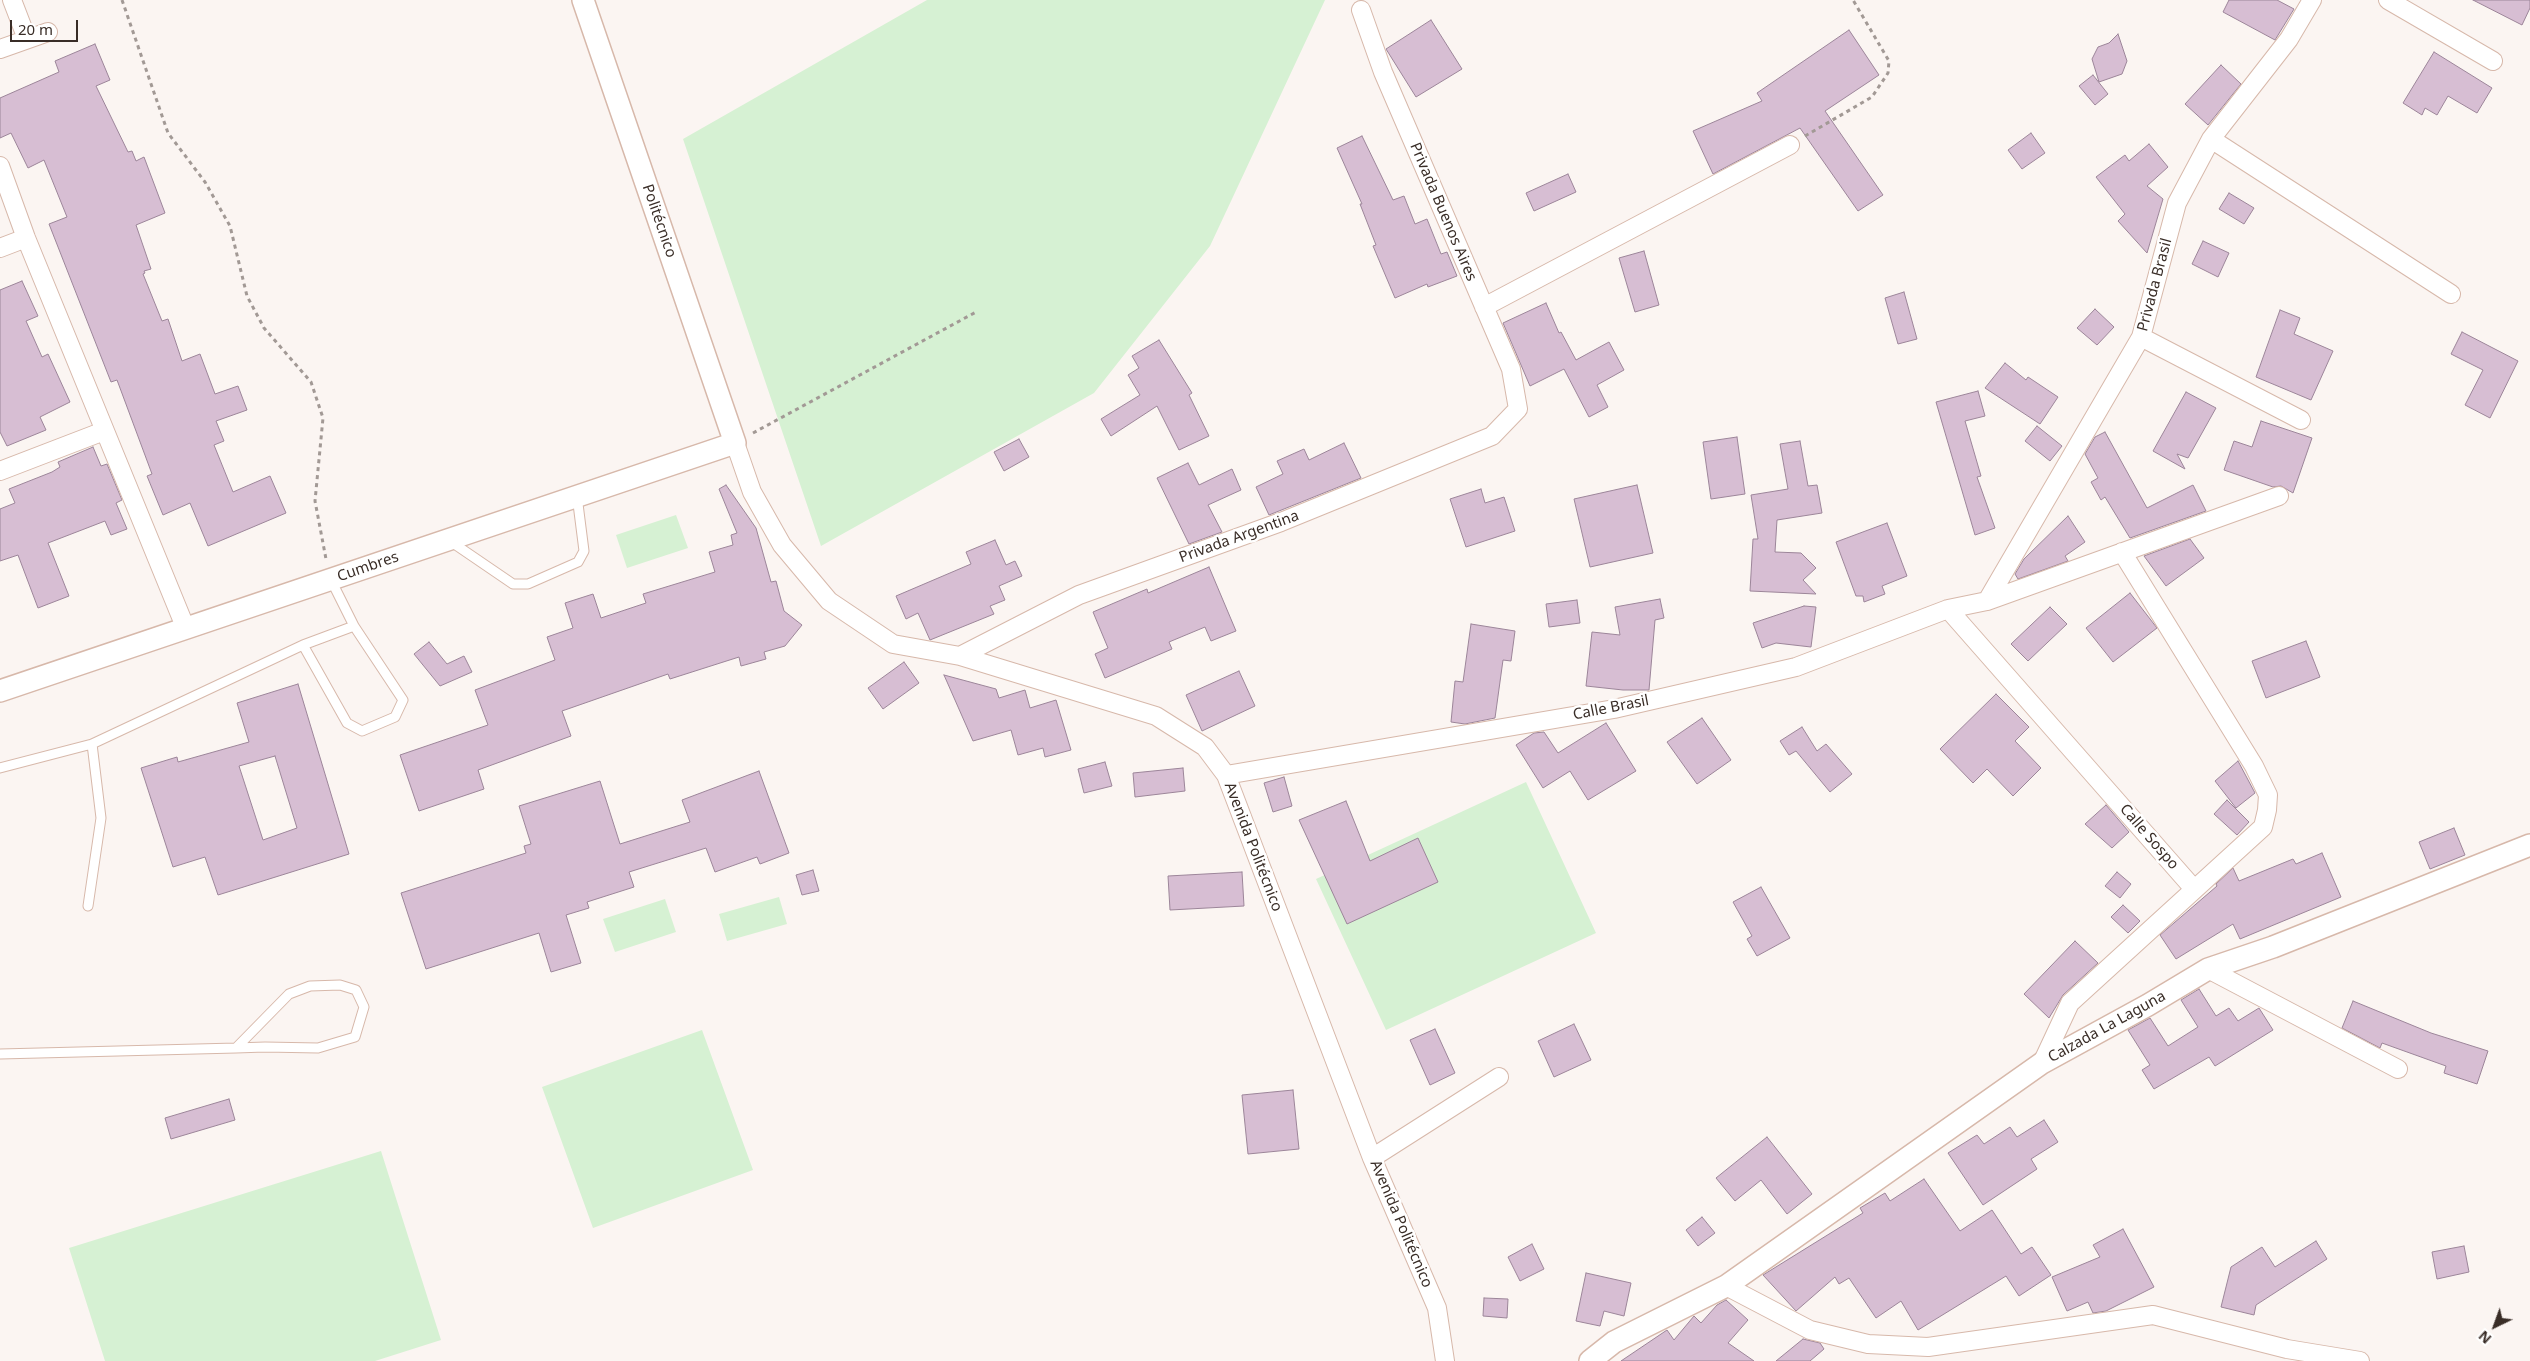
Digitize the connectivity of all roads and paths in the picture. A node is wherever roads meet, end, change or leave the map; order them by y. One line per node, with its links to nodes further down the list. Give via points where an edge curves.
1 (12, 0): 9 (street)
2 (122, 0): 30 (path, via 168,133 205,182 230,226 247,296 264,328 311,382 323,418 316,501)
3 (583, 0): 24 (street, Politécnico)
4 (1852, 0): 13 (path, via 1889,61 1888,73 1872,97)
5 (2312, 0): 12 (street, Privada Brasil, via 2289,39)
6 (2388, 0): 11 (street)
7 (1361, 10): 18 (street, Privada Buenos Aires, via 1383,72)
8 (48, 32): 9 (street)
9 (27, 39): 10 (street)
10 (0, 49)
11 (2493, 61)
12 (2211, 139): 17 (street); 20 (street, Privada Brasil, via 2177,203)
13 (1790, 145): 18 (street)
14 (0, 166): 15 (street)
15 (26, 238): 16 (street); 23 (street)
16 (0, 248)
17 (2451, 294)
18 (1484, 307): 21 (street, Privada Buenos Aires, via 1511,369 1518,409)
19 (976, 312): 24 (path)
20 (2141, 337): 22 (street); 31 (street, Privada Brasil)
21 (1514, 414): 36 (street, Privada Argentina, via 1492,436 1281,522 1079,595)
22 (2301, 420)
23 (104, 431): 25 (street); 34 (street)
24 (735, 442): 26 (street, Cumbres); 36 (street, Avenida Politécnico, via 752,492 782,545 829,601 893,644)
25 (0, 471)
26 (577, 496): 28 (street, Cumbres); 28 (lane, via 584,551 578,562 528,584 513,584)
27 (2278, 496): 29 (street, Calle Brasil)
28 (448, 539): 30 (street, Cumbres)
29 (2122, 552): 31 (street, Calle Brasil); 42 (street, via 2254,766 2268,795 2263,828)
30 (330, 579): 33 (lane); 34 (street, Cumbres)
31 (1987, 601): 32 (street, Calle Brasil)
32 (1948, 609): 40 (street, Calle Brasil, via 1796,667 1614,709); 42 (street, Calle Sospo)
33 (354, 626): 35 (lane); 35 (lane, via 403,700 395,717 362,731 347,723)
34 (186, 629): 37 (street, Cumbres)
35 (303, 645): 38 (lane)
36 (960, 656): 40 (street, Avenida Politécnico, via 1156,716 1205,747)
37 (0, 691)
38 (92, 744): 39 (lane); 43 (lane, via 101,818)
39 (0, 768)
40 (1226, 775): 50 (street, Avenida Politécnico)
41 (2530, 845): 44 (street, Calzada La Laguna)
42 (2194, 889): 47 (street, via 2070,1003)
43 (88, 906)
44 (2208, 969): 47 (street, Calzada La Laguna); 48 (street)
45 (236, 1048): 45 (lane, via 318,1048 355,1037 364,1008 356,990 340,985 310,986 289,994); 46 (lane)
46 (0, 1054)
47 (2042, 1063): 51 (street, Calzada La Laguna)
48 (2398, 1069)
49 (1499, 1077): 50 (street)
50 (1372, 1158): 52 (street, Avenida Politécnico, via 1437,1308)
51 (1726, 1286): 53 (street, Calzada La Laguna, via 1614,1342); 54 (street, via 1810,1330 1868,1344 1928,1347 2153,1314 2287,1349)
52 (1445, 1361)
53 (1590, 1361)
54 (2360, 1361)

